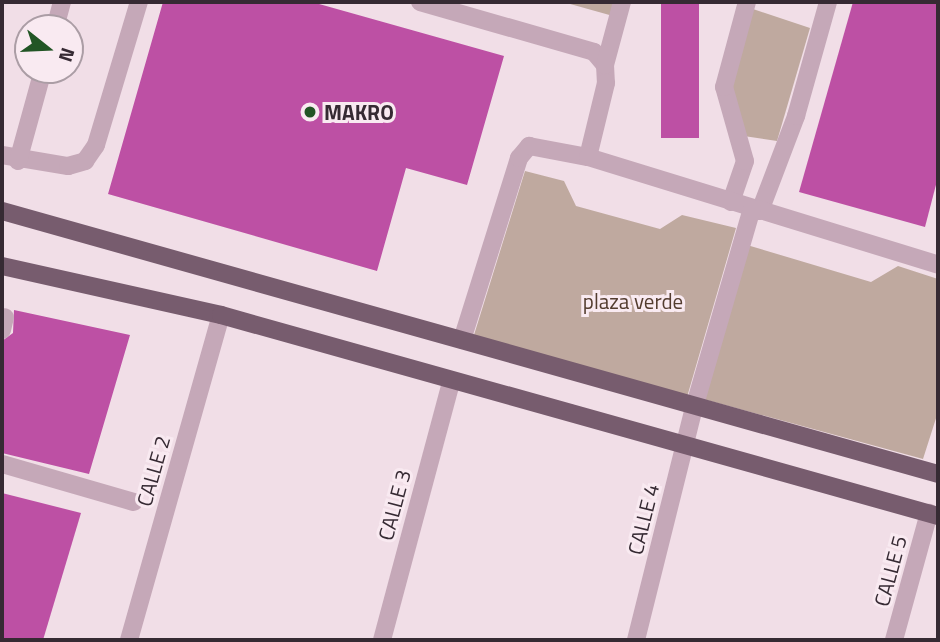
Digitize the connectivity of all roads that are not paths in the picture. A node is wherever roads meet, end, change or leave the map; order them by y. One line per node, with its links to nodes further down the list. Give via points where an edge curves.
1 (139, 2): 8 (street, via 96,145 85,161 68,166)
2 (420, 2): 6 (street, via 594,52)
3 (622, 2): 6 (street)
4 (747, 2): 10 (street, via 724,87 745,161)
5 (828, 2): 11 (street, CALLE 4, via 796,116)
6 (605, 65): 9 (street, via 606,83)
7 (38, 84): 8 (street)
8 (10, 158)
9 (588, 158): 10 (street); 16 (street, via 529,146 519,158)
10 (732, 202): 11 (street)
11 (756, 209): 13 (street); 18 (street, CALLE 4)
12 (2, 211): 16 (main road)
13 (938, 265)
14 (2, 266): 15 (main road)
15 (221, 315): 17 (main road); 24 (street, CALLE 2)
16 (463, 340): 18 (main road)
17 (451, 382): 19 (main road); 25 (street, CALLE 3)
18 (694, 408): 19 (street, CALLE 4); 21 (main road)
19 (685, 444): 23 (main road); 26 (street, CALLE 4)
20 (2, 464): 22 (street)
21 (938, 474)
22 (134, 502)
23 (934, 515): 27 (street, CALLE 5)
24 (129, 640)
25 (382, 640)
26 (636, 640)
27 (894, 640)

